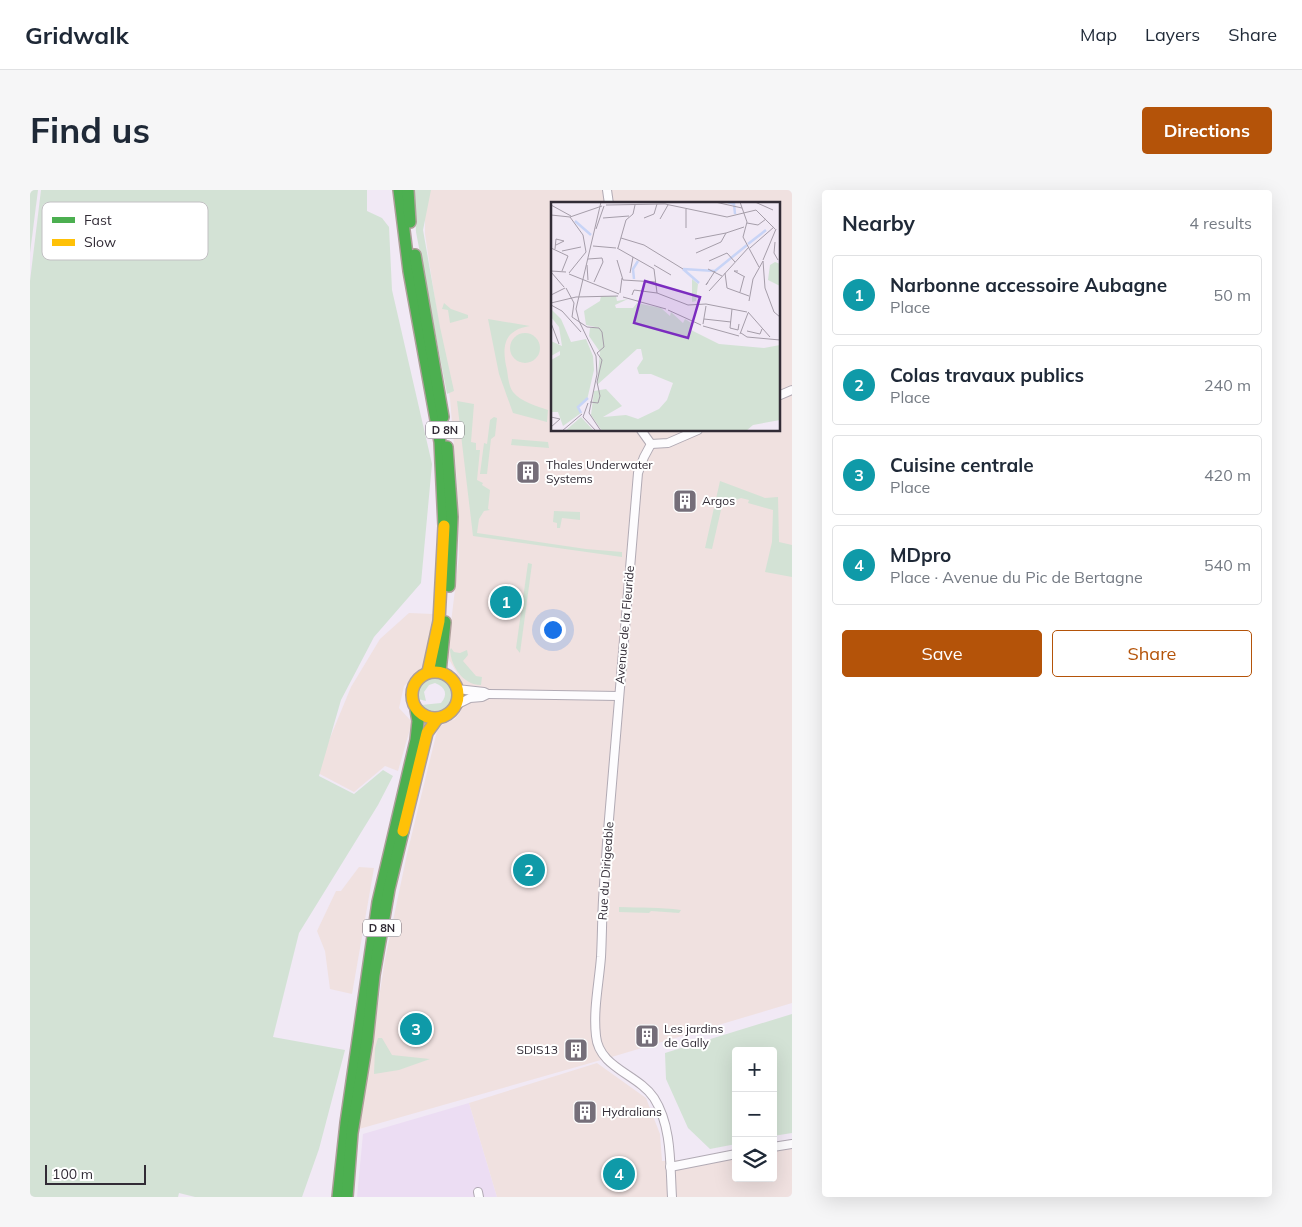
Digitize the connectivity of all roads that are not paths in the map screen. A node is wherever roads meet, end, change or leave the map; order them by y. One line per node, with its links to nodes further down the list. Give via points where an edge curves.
1 (399, 190): 8 (main road, D 8N, via 409,271 440,442 444,506 439,621)
2 (408, 190): 9 (main road, D 8N, via 416,267 439,387 451,476 452,553)
3 (792, 390): 4 (street)
4 (779, 396)
5 (643, 431): 7 (street)
6 (696, 431): 7 (street, via 668,443)
7 (651, 444): 12 (street, Avenue de la Fleuride, via 638,473)
8 (428, 672): 9 (main road); 14 (main road, via 413,686 411,698)
9 (440, 672): 10 (main road, via 451,678)
10 (457, 689): 11 (street, Avenue de la Fleuride); 13 (main road)
11 (488, 694): 12 (street, Avenue de la Fleuride); 13 (street, Avenue de la Fleuride)
12 (618, 696): 19 (street, Rue du Dirigeable, via 596,1039 611,1064 653,1096 663,1114)
13 (456, 705): 15 (main road)
14 (416, 710): 15 (main road); 20 (main road, D 8N, via 416,740 378,902)
15 (437, 719): 21 (main road, D 8N, via 426,733 389,889 374,975)
16 (792, 1144): 17 (street)
17 (777, 1146)
18 (732, 1155): 19 (street)
19 (670, 1167): 22 (street)
20 (338, 1197)
21 (346, 1197)
22 (672, 1197)

